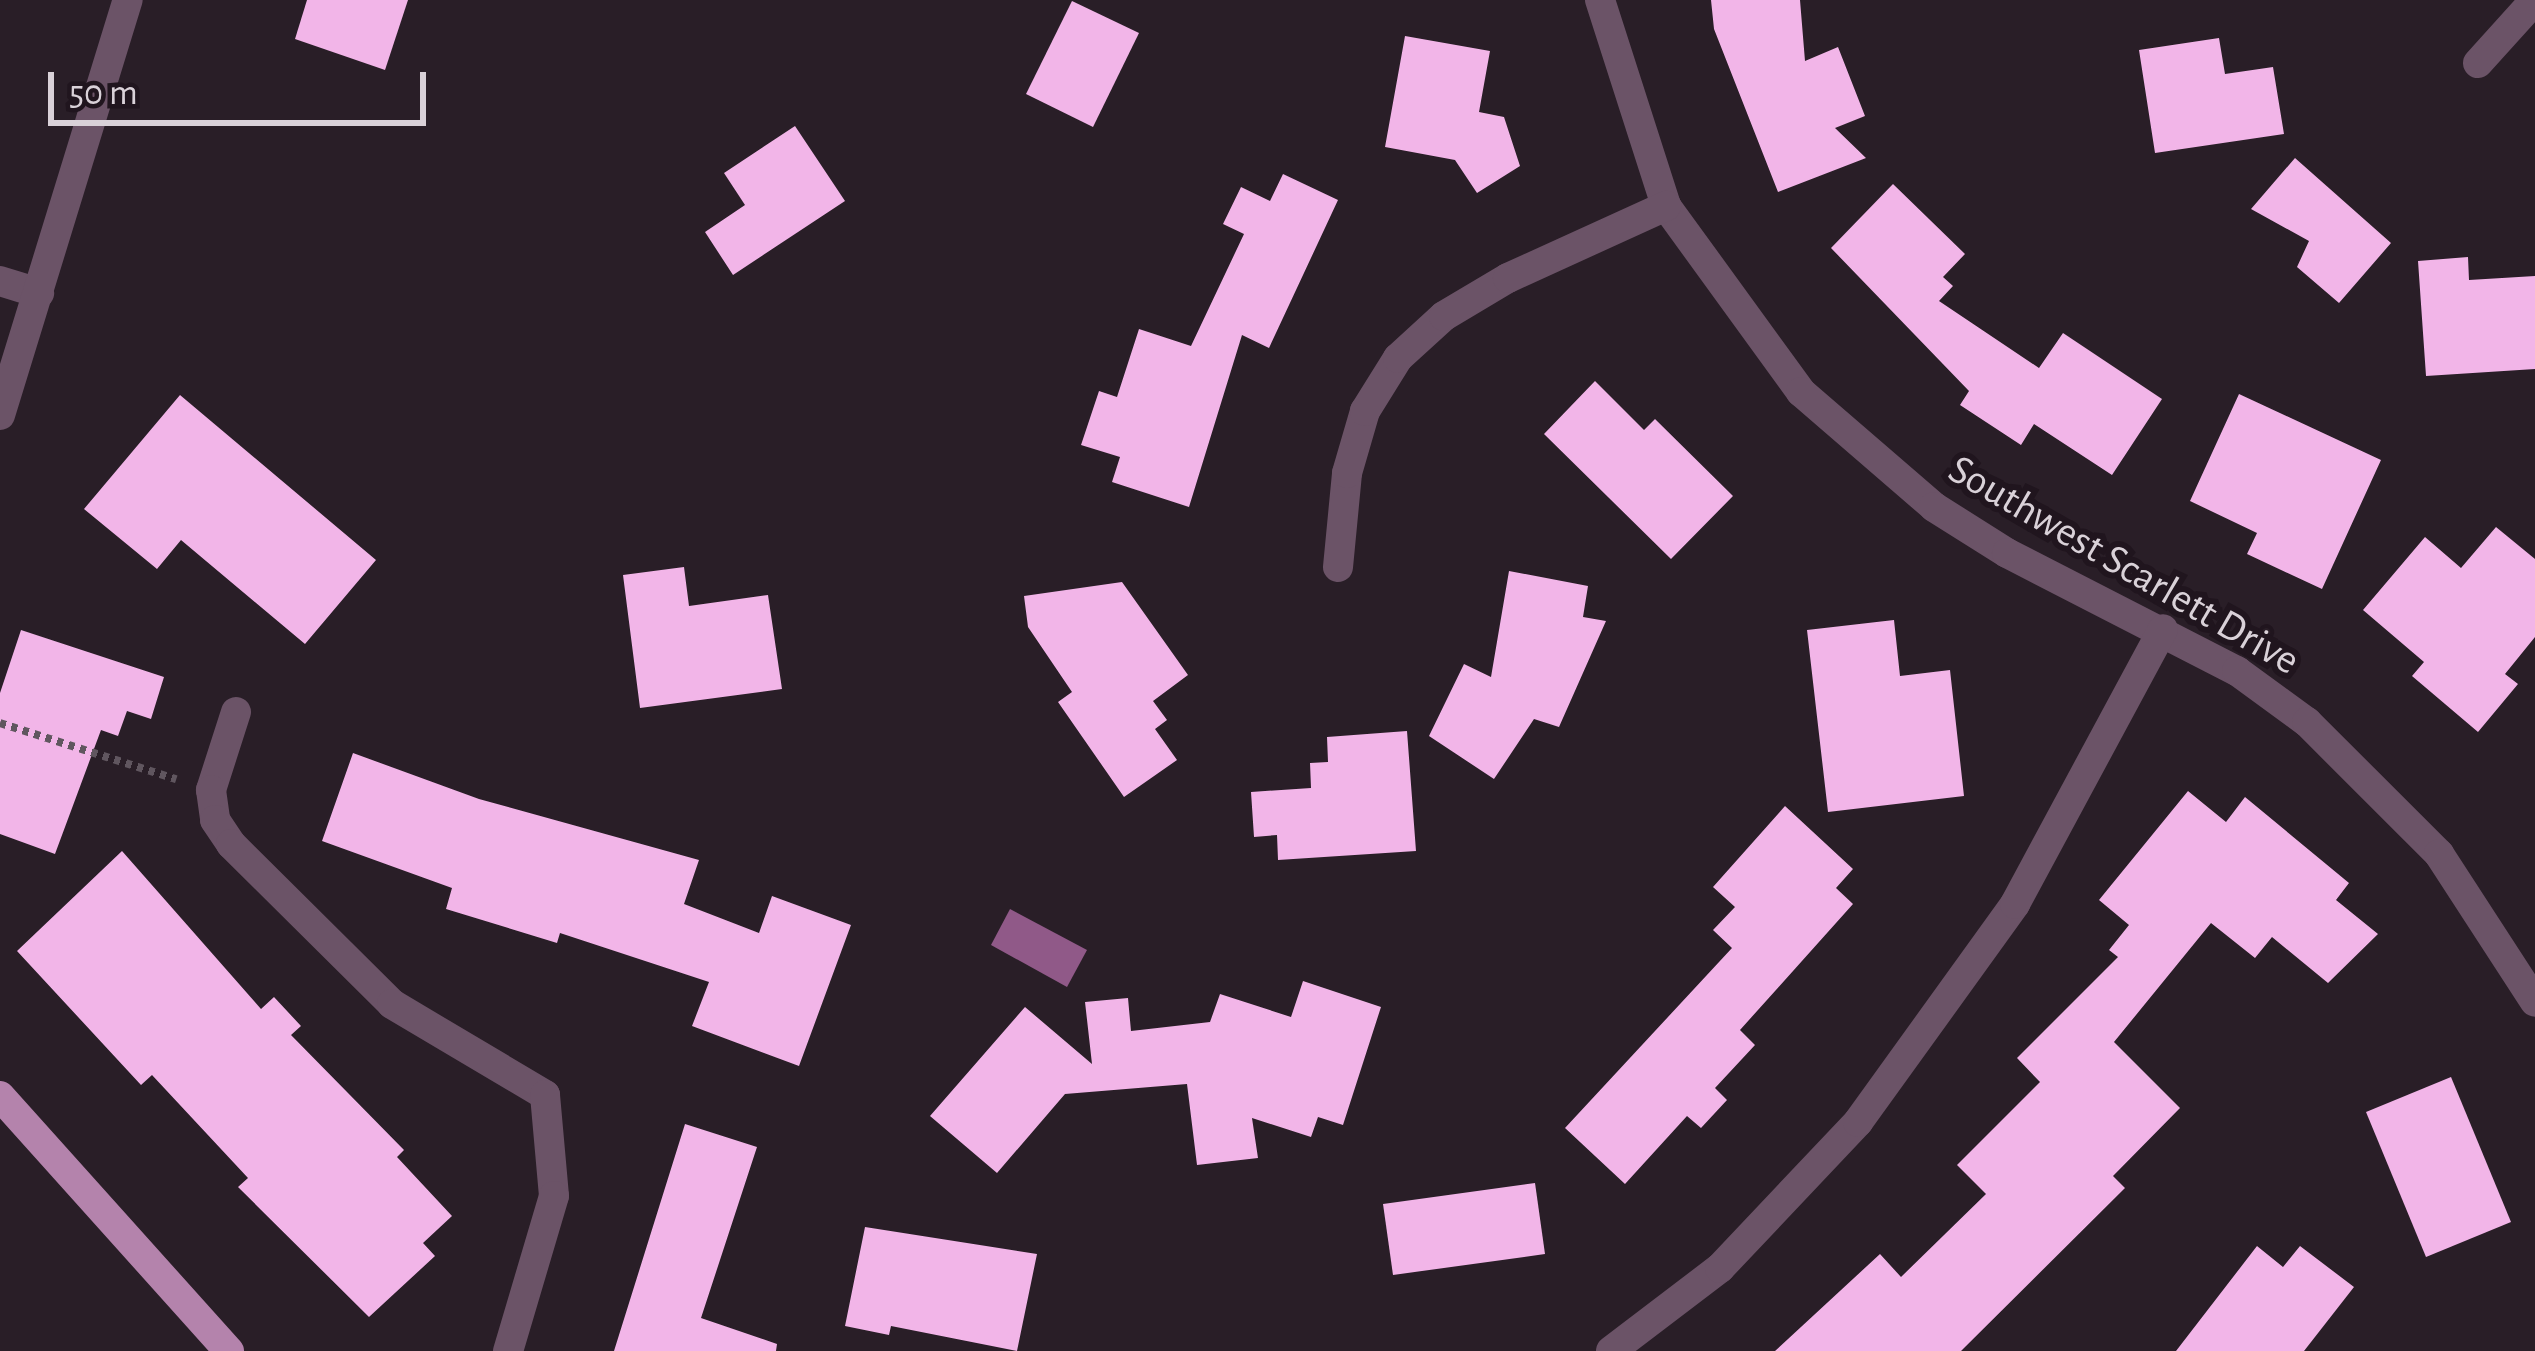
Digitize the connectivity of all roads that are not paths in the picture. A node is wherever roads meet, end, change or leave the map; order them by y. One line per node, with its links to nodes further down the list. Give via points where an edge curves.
1 (128, 0): 7 (street)
2 (1600, 0): 5 (street, Southwest Scarlett Drive)
3 (2535, 0): 4 (street)
4 (2478, 63)
5 (1666, 206): 9 (street, via 1508,278 1444,316 1398,358 1366,411 1347,473); 10 (street, Southwest Scarlett Drive, via 1746,324 1864,453 2007,553)
6 (0, 281): 7 (street)
7 (39, 293): 8 (street)
8 (0, 415)
9 (1338, 567)
10 (2163, 629): 12 (street, Southwest Scarlett Drive, via 2307,722 2385,793 2490,925); 16 (street, via 2015,904 1932,1026 1858,1122 1720,1268)
11 (236, 712): 15 (street, via 212,790 215,820 231,844 392,1004 544,1095 554,1196)
12 (2535, 1002)
13 (0, 1096): 14 (main road)
14 (230, 1351)
15 (508, 1351)
16 (1611, 1351)

